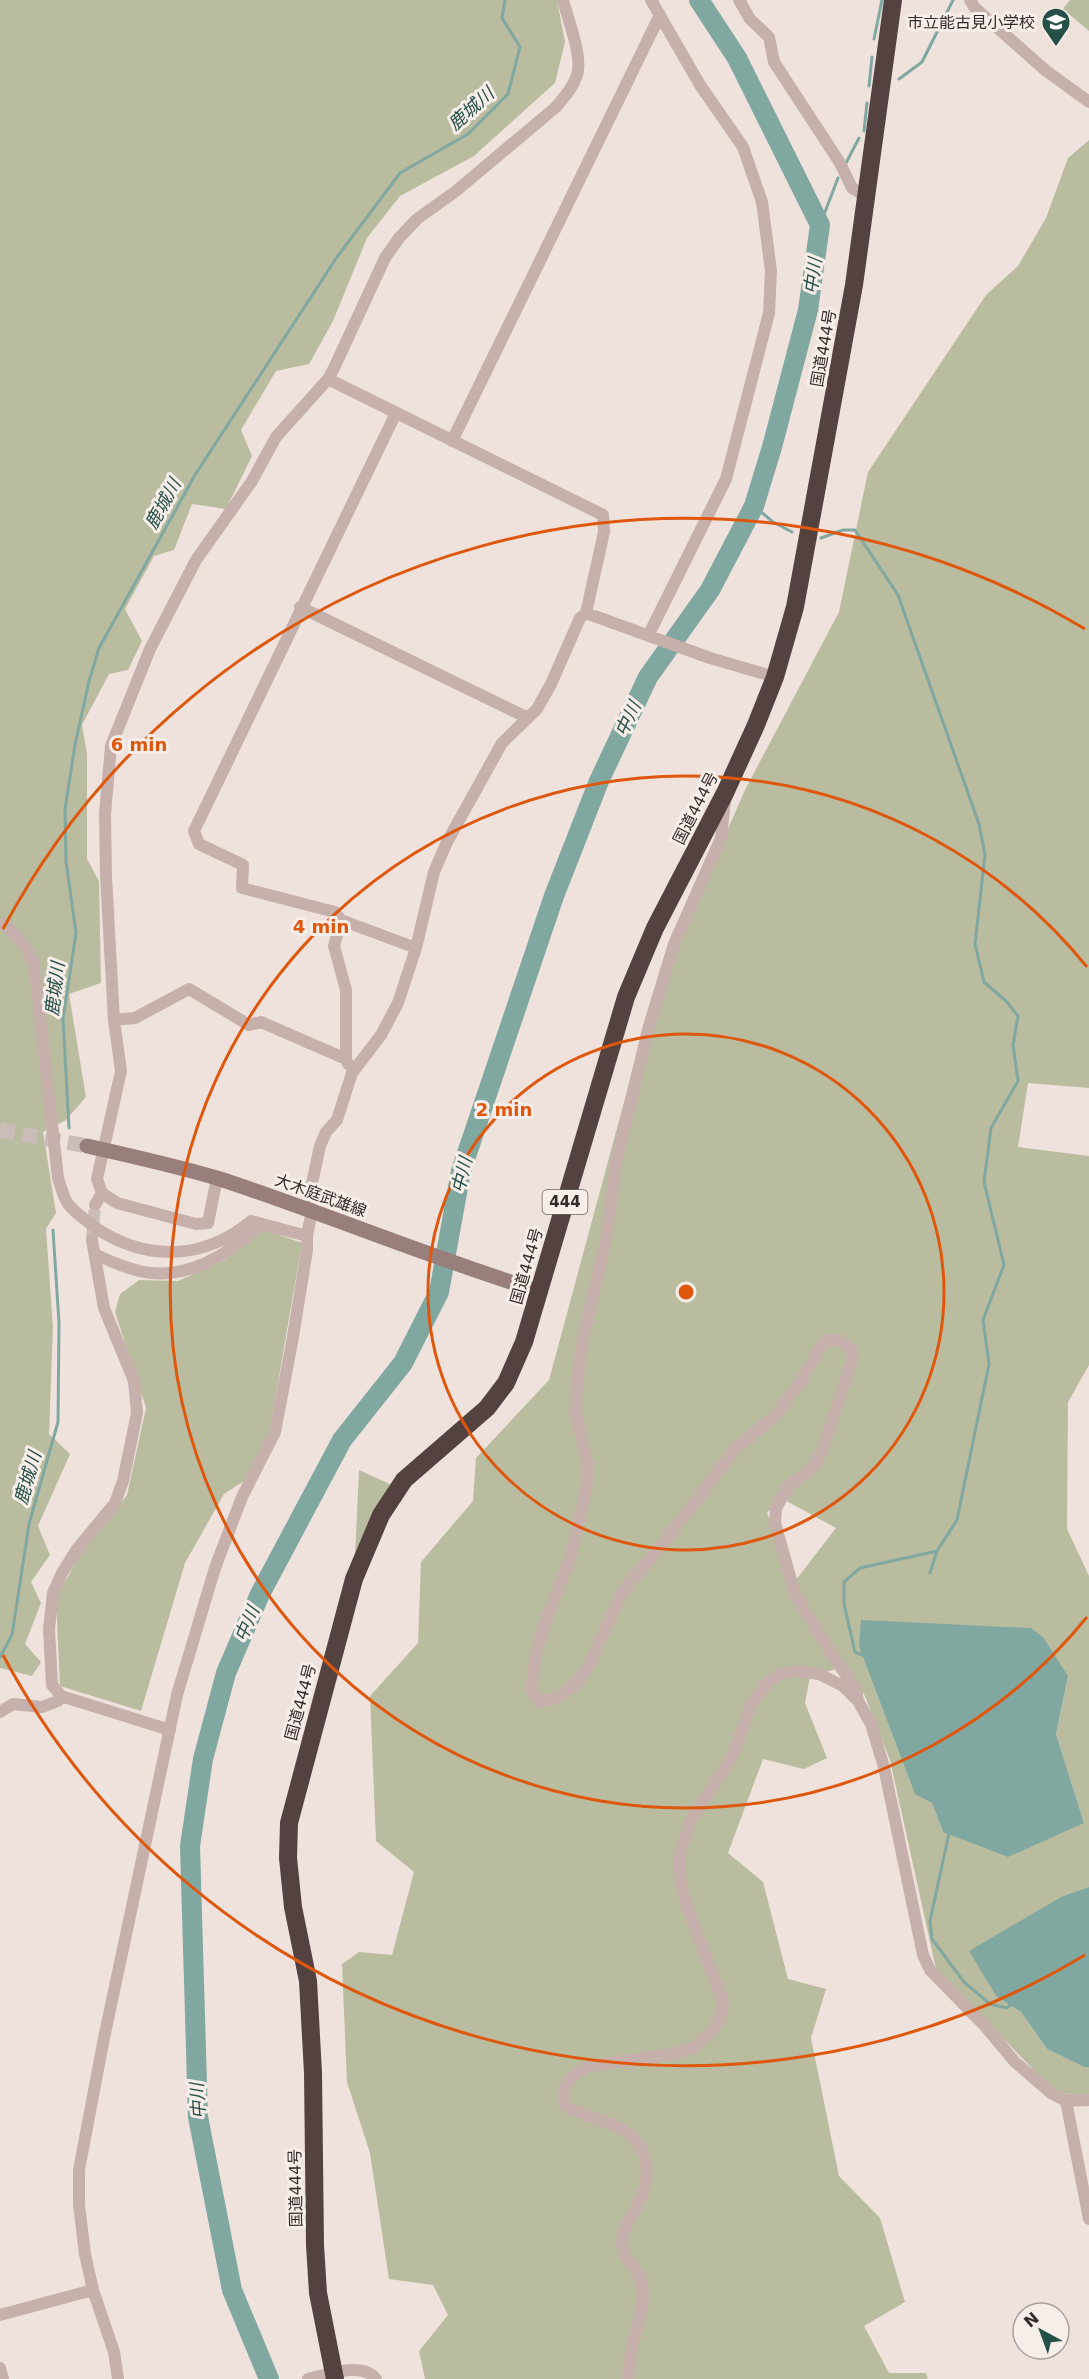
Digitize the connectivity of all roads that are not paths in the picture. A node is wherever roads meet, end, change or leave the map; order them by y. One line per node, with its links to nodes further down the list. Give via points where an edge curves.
1 (564, 0): 9 (street, via 578,62 578,74 569,91 556,107 417,219 399,238 385,258)
2 (651, 0): 6 (street)
3 (739, 0): 8 (street, via 750,19 769,37 774,62 852,188)
4 (893, 0): 8 (highway, 国道444号 / 444)
5 (970, 0): 7 (street, via 1045,70)
6 (660, 15): 11 (street); 14 (street, via 700,85 743,147 762,202 771,272 769,313 726,478)
7 (1089, 102)
8 (866, 196): 15 (highway, 国道444号 / 444, via 854,285 795,607)
9 (328, 379): 10 (street); 21 (street, via 276,436 252,481 196,560 150,649 111,746 105,834)
10 (396, 413): 11 (street); 12 (street)
11 (452, 441): 13 (street, via 603,515 604,532)
12 (300, 608): 16 (street); 18 (street, via 194,831 199,844 243,865 242,888 335,912)
13 (586, 613): 14 (street); 16 (street, via 580,618 551,684)
14 (648, 636): 15 (street)
15 (775, 677): 17 (highway, 国道444号 / 444)
16 (528, 718): 20 (street, via 502,743 447,842 434,872)
17 (725, 793): 35 (highway, 国道444号 / 444, via 655,928 626,997); 37 (street, via 721,837 674,944 649,1026 616,1162 606,1240 582,1342 577,1382 576,1414 588,1482 570,1559 536,1653 531,1690 539,1702 550,1701 572,1687 586,1671 629,1583 737,1447 775,1416 821,1346 828,1340 839,1340 851,1349 853,1357 822,1452 812,1468 788,1487 776,1508 775,1523 795,1594 856,1689)
18 (341, 920): 20 (street); 22 (street, via 334,946 346,990)
19 (0, 923): 32 (street, via 22,942 34,963 58,1178 68,1203 86,1221 128,1246 177,1252 200,1250)
20 (416, 948): 23 (street, via 399,1003)
21 (114, 1020): 22 (street, via 135,1018 189,989 249,1025 261,1022); 24 (street, via 121,1071)
22 (346, 1059): 23 (street)
23 (352, 1073): 28 (street, via 337,1120 320,1146 311,1188)
24 (94, 1148): 25 (main road, 大木庭武雄線); 26 (street)
25 (218, 1179): 28 (main road, 大木庭武雄線); 29 (street)
26 (102, 1193): 27 (street); 29 (street, via 117,1203 196,1224)
27 (95, 1205)
28 (312, 1210): 31 (street); 35 (main road, 大木庭武雄線)
29 (208, 1222): 32 (street)
30 (260, 1224): 31 (street); 32 (street, via 251,1221); 34 (street, via 222,1254 195,1268 168,1273 141,1272)
31 (306, 1236): 39 (street, via 275,1432 242,1497 215,1568)
32 (222, 1239)
33 (92, 1240): 34 (street)
34 (95, 1254): 36 (street, via 104,1308 134,1381 137,1413 115,1503 77,1549 53,1593 49,1629 52,1685)
35 (539, 1291): 46 (highway, 国道444号 / 444, via 524,1342 506,1383 487,1408 404,1480 381,1515 354,1579 289,1823 293,1907 308,1981 318,2293)
36 (61, 1696): 38 (street, via 42,1707 13,1704); 39 (street)
37 (858, 1701): 41 (street, via 871,1724 884,1767 923,1955 930,1970 1015,2062 1051,2094); 51 (street, via 843,1686 819,1674 795,1671 778,1675 765,1684 752,1703 732,1757 690,1822 680,1853 686,1904 723,2001 720,2019 693,2048 578,2071 568,2081 562,2097 564,2106 578,2114 622,2129 645,2156 645,2190 622,2244 642,2285)
38 (0, 1712)
39 (170, 1730): 43 (street, via 79,2170 79,2205)
40 (1089, 2100): 41 (street)
41 (1066, 2101): 42 (street)
42 (1089, 2219)
43 (93, 2290): 44 (street); 48 (street, via 114,2352)
44 (0, 2315)
45 (0, 2368): 47 (street)
46 (334, 2376): 49 (street); 50 (street, via 352,2369)
47 (3, 2379)
48 (118, 2379)
49 (308, 2379)
50 (376, 2379)
51 (628, 2379)

